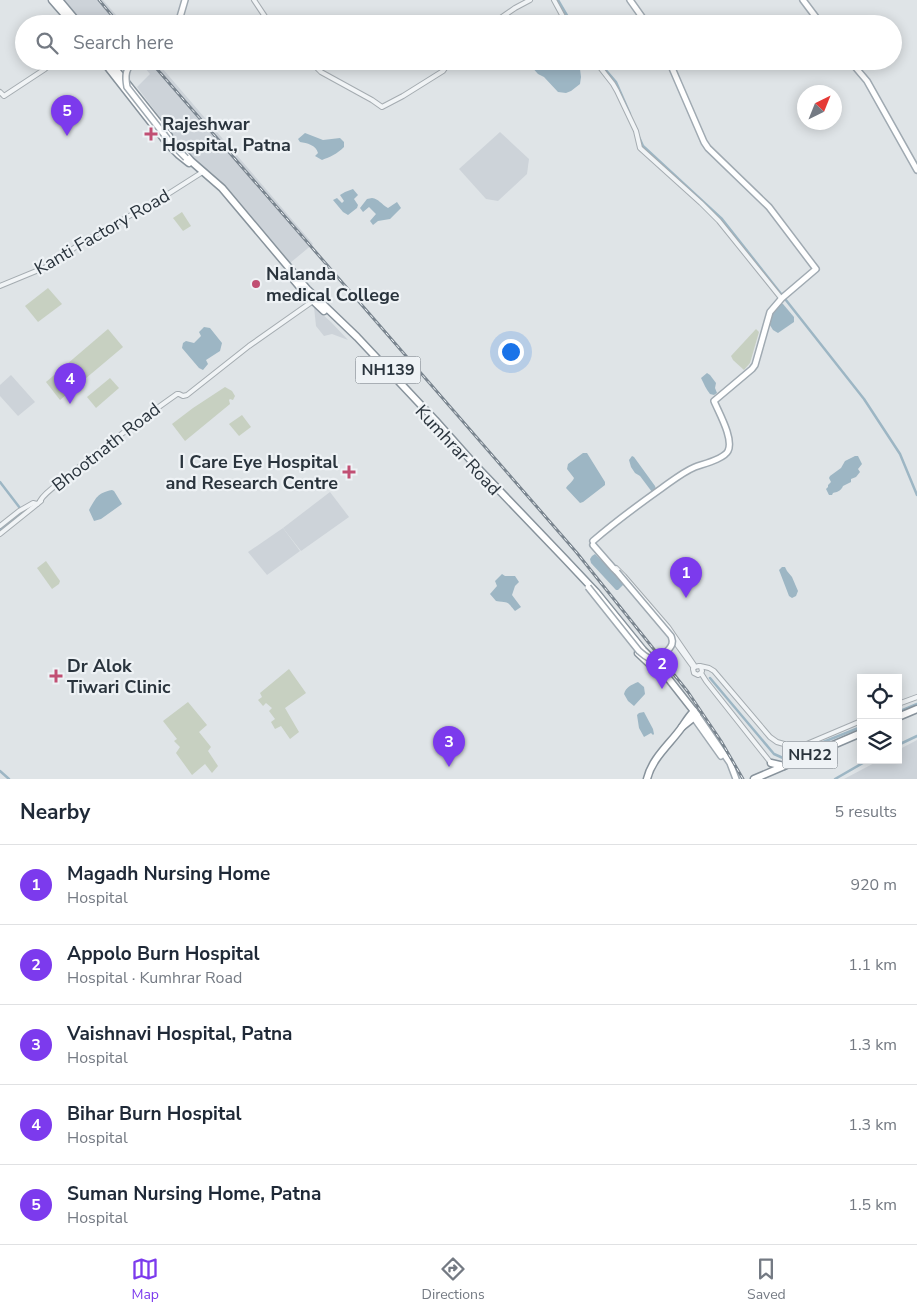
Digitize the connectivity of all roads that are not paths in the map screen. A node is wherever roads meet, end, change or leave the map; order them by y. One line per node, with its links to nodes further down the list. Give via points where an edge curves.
1 (52, 0): 9 (highway)
2 (57, 0): 10 (highway)
3 (185, 0): 11 (main road)
4 (254, 0): 12 (street)
5 (530, 0): 13 (street)
6 (554, 0): 14 (street)
7 (630, 0): 15 (main road)
8 (804, 0): 16 (main road)
9 (66, 15)
10 (68, 15)
11 (181, 15)
12 (264, 15)
13 (504, 15)
14 (562, 15)
15 (641, 15)
16 (815, 15)
17 (44, 70): 27 (street, via 4,96)
18 (113, 70): 26 (main road)
19 (113, 70): 28 (highway, NH139)
20 (127, 70): 26 (main road, bridge)
21 (319, 70): 22 (street, via 382,107)
22 (442, 70)
23 (602, 70): 33 (street, via 613,84 636,131 640,148 701,202)
24 (674, 70): 33 (main road, via 708,148 770,207 816,269)
25 (858, 70): 29 (main road)
26 (127, 87): 28 (main road, bridge)
27 (0, 92)
28 (188, 160): 30 (highway, NH139); 31 (highway, Kumhrar Road / NH139)
29 (917, 170)
30 (201, 173): 31 (highway, NH139); 32 (street, Kanti Factory Road, via 88,239 46,268)
31 (221, 189): 34 (highway, Kumhrar Road / NH139); 35 (highway, Kumhrar Road / NH139)
32 (0, 286)
33 (783, 297): 39 (main road, via 770,312 755,365 714,401 728,434 728,452 722,458 699,467 593,543)
34 (313, 301): 35 (highway, Kumhrar Road / NH139); 36 (street, Bhootnath Road, via 186,395 178,393 100,450)
35 (383, 367): 40 (highway, Kumhrar Road / NH139)
36 (39, 503): 37 (street, Bhootnath Road, via 21,510); 38 (street, Bhootnath Road)
37 (0, 526)
38 (0, 534)
39 (616, 570): 40 (main road, bridge, via 671,636 670,647 656,659 651,660 639,651); 41 (street, via 614,572)
40 (585, 584): 46 (highway, Kumhrar Road / NH139, via 638,653 654,664)
41 (696, 667): 42 (street, via 702,669); 42 (street, via 695,674); 48 (street, via 714,671 777,742 802,746)
42 (701, 674): 51 (street)
43 (917, 697): 44 (street)
44 (902, 703)
45 (917, 711): 47 (highway)
46 (694, 715): 55 (main road); 57 (highway, via 654,762)
47 (902, 717)
48 (857, 723)
49 (857, 737): 52 (highway, NH22)
50 (857, 737): 53 (highway, NH22)
51 (769, 761): 52 (highway); 53 (street); 54 (highway)
52 (784, 766): 53 (highway, NH22)
53 (776, 771): 54 (highway, NH22); 56 (highway, NH22)
54 (766, 774): 56 (highway, NH22)
55 (735, 777)
56 (758, 778)
57 (647, 779)

